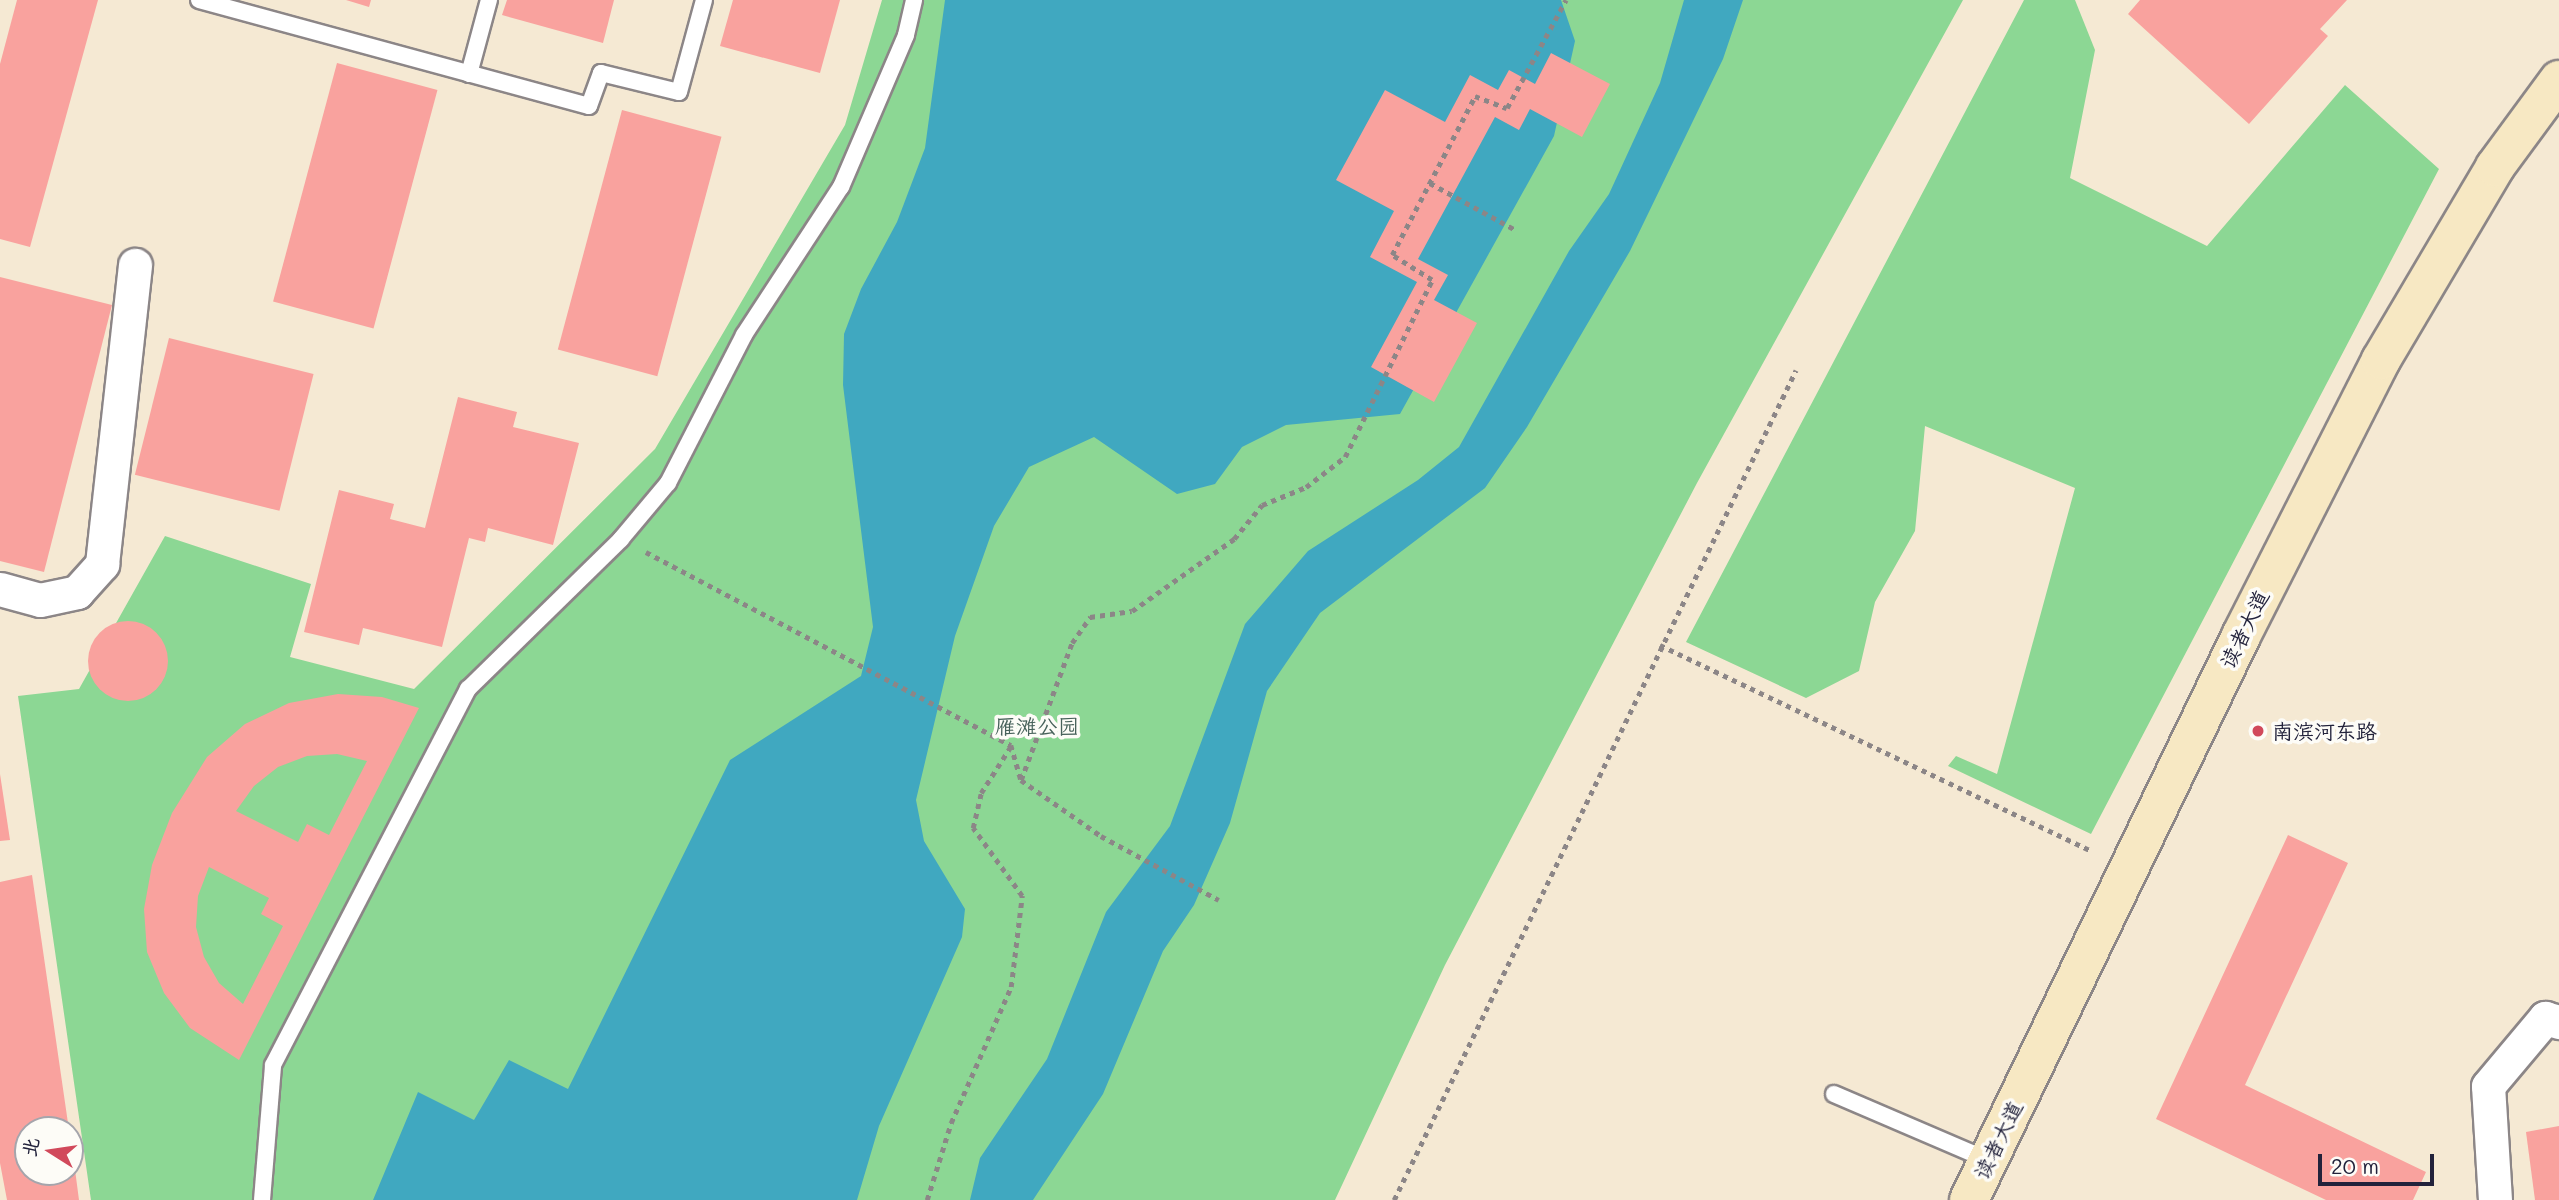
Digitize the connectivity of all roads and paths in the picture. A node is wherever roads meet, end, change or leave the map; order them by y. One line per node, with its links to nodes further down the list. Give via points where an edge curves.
1 (199, 0): 6 (lane)
2 (489, 0): 6 (lane)
3 (704, 0): 6 (lane, via 679,92 601,74 589,106)
4 (914, 0): 12 (lane, via 906,35 841,187 744,335 668,482)
5 (1566, 0): 8 (path, via 1507,108 1475,96)
6 (469, 74)
7 (2559, 80): 21 (main road, 读者大道, via 2495,167 2381,360 2241,636)
8 (1430, 183): 9 (path); 16 (path, via 1392,255 1432,281 1345,457 1306,487 1262,505 1234,539 1132,611 1090,617 1072,643)
9 (1514, 229)
10 (135, 265): 13 (street, via 102,564 77,592 40,600)
11 (1796, 370): 14 (path)
12 (621, 539): 15 (path); 22 (lane, via 468,689 273,1065)
13 (0, 589)
14 (1660, 645): 17 (path); 24 (path)
15 (1011, 745): 16 (path); 23 (path, via 981,793 973,828 1022,896 1011,987 951,1123)
16 (1021, 780): 18 (path, via 1101,835)
17 (2092, 850)
18 (1219, 900)
19 (2559, 1022): 26 (street, via 2545,1018 2488,1086)
20 (1834, 1094): 21 (lane)
21 (1988, 1160): 25 (main road, 读者大道)
22 (262, 1200)
23 (927, 1200)
24 (1394, 1200)
25 (1969, 1200)
26 (2496, 1200)

